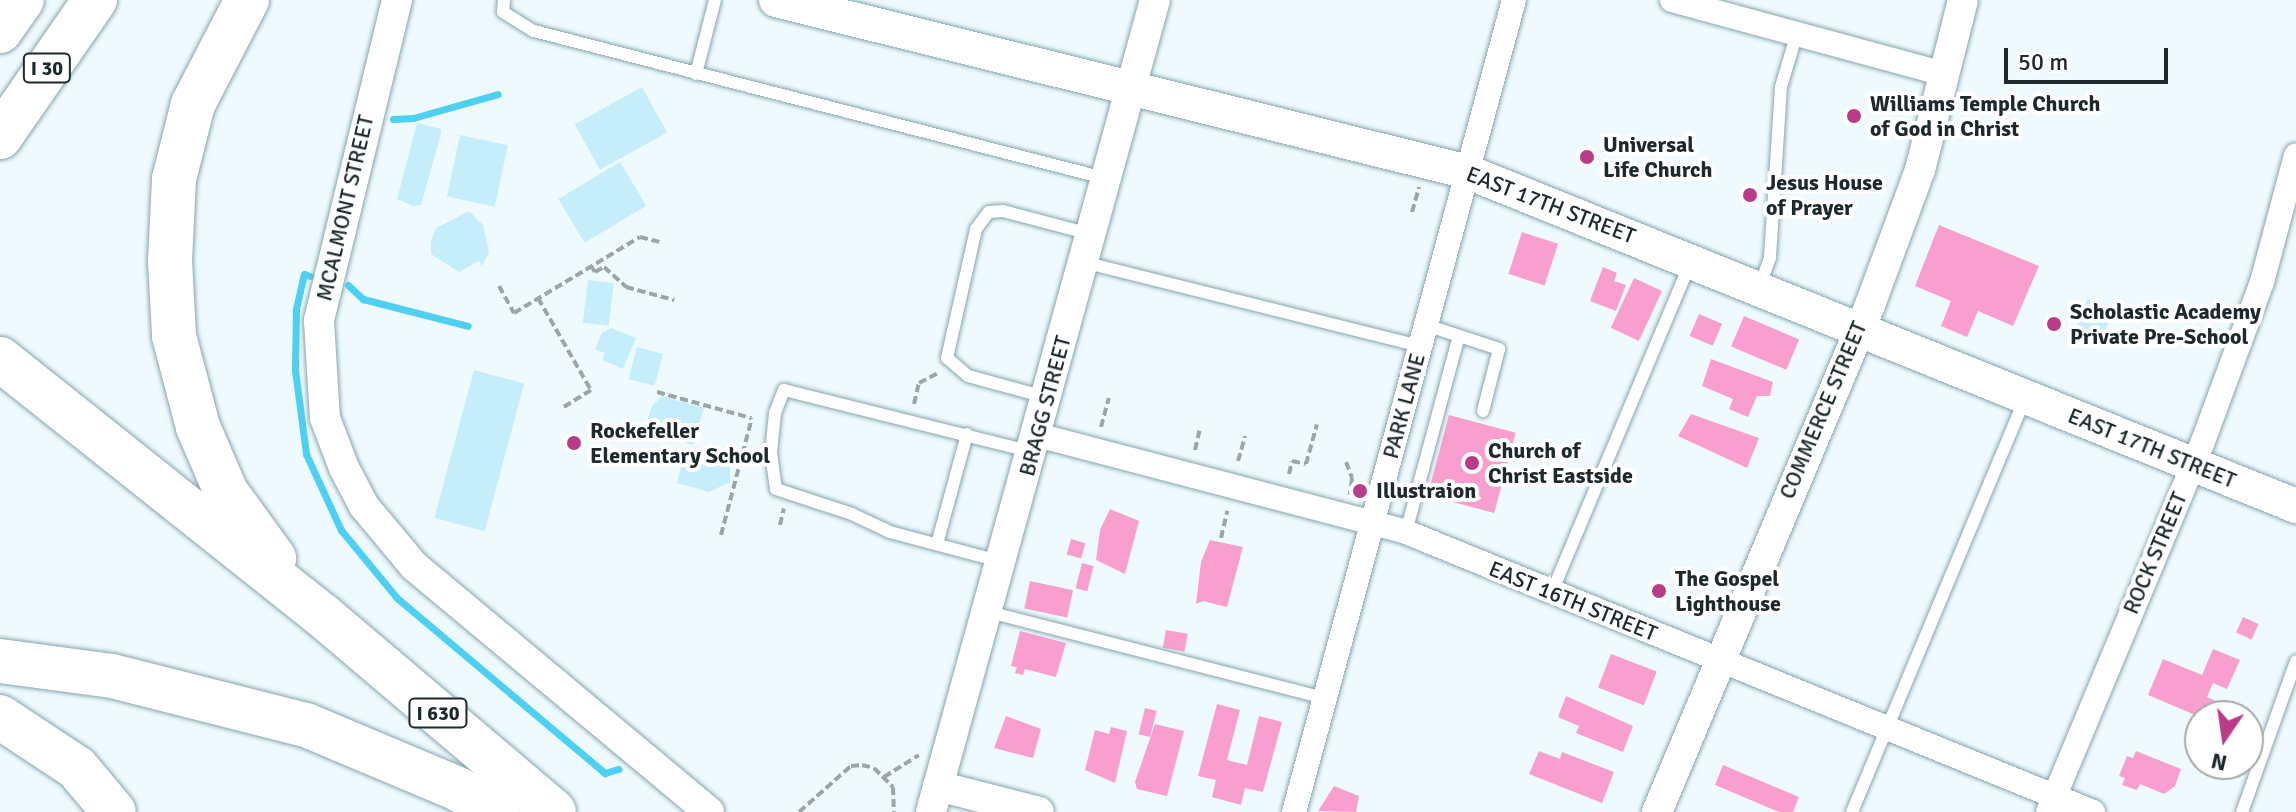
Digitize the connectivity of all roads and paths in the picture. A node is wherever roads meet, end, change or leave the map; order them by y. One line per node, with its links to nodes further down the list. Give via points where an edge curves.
1 (22, 0): 12 (highway, I 30)
2 (95, 0): 17 (highway, I 30)
3 (247, 0): 65 (highway, via 193,104 174,179 174,336 198,427 226,492)
4 (397, 0): 79 (street, MCALMONT STREET, via 321,308 318,353 325,418 349,482 414,566)
5 (504, 0): 14 (lane, via 503,12 534,31)
6 (715, 0): 14 (lane)
7 (780, 0): 16 (main road, EAST 17TH STREET)
8 (1155, 0): 16 (street, BRAGG STREET)
9 (1514, 0): 19 (street, PARK LANE)
10 (1672, 0): 13 (street)
11 (1963, 0): 15 (street, COMMERCE STREET)
12 (0, 31)
13 (1797, 33): 15 (street); 28 (lane, via 1781,87 1770,257)
14 (696, 74): 21 (lane)
15 (1944, 74): 31 (street, COMMERCE STREET, via 1920,170)
16 (1130, 86): 19 (main road, EAST 17TH STREET); 21 (street, BRAGG STREET)
17 (0, 137)
18 (2296, 155): 52 (street, ROCK STREET, via 2262,282)
19 (1468, 172): 25 (main road, EAST 17TH STREET); 32 (street, PARK LANE)
20 (1422, 177): 22 (path)
21 (1105, 178): 24 (street, BRAGG STREET)
22 (1412, 212)
23 (660, 242): 26 (path, via 640,237)
24 (1086, 248): 32 (lane); 35 (lane, via 989,212 976,229 946,345); 38 (street, BRAGG STREET)
25 (1691, 260): 28 (main road, EAST 17TH STREET); 63 (lane)
26 (591, 266): 29 (path); 30 (path, via 595,272 604,267 626,287)
27 (499, 286): 29 (path, via 514,313)
28 (1759, 288): 31 (main road, EAST 17TH STREET)
29 (538, 298): 41 (path, via 591,390)
30 (674, 300)
31 (1857, 327): 37 (main road, EAST 17TH STREET); 66 (street, COMMERCE STREET)
32 (1423, 336): 33 (lane); 57 (street, PARK LANE)
33 (1459, 336): 42 (lane, via 1499,349); 58 (lane)
34 (0, 359): 65 (highway)
35 (952, 365): 38 (lane, via 968,376); 40 (path, via 919,383)
36 (657, 392): 59 (path, via 752,418)
37 (2025, 397): 52 (main road, EAST 17TH STREET); 71 (lane)
38 (1048, 398): 48 (street, BRAGG STREET)
39 (1109, 398): 44 (path)
40 (914, 407)
41 (562, 408)
42 (1483, 411)
43 (1317, 424): 53 (path, via 1306,464 1293,458)
44 (1101, 427)
45 (1200, 428): 49 (path)
46 (967, 434): 48 (lane); 61 (lane); 61 (lane, via 784,390 775,413 771,453 776,489)
47 (1245, 436): 50 (path)
48 (1035, 444): 57 (street, EAST 16TH STREET); 62 (street, BRAGG STREET)
49 (1195, 450)
50 (1238, 461)
51 (1346, 462): 54 (path, via 1353,485)
52 (2193, 464): 55 (main road, EAST 17TH STREET); 75 (street, ROCK STREET)
53 (1289, 474)
54 (1349, 498)
55 (2296, 506)
56 (1227, 511): 60 (path)
57 (1371, 522): 58 (street, EAST 16TH STREET); 69 (street, PARK LANE)
58 (1406, 532): 63 (street, EAST 16TH STREET)
59 (721, 535)
60 (1221, 538)
61 (937, 544): 62 (lane)
62 (1002, 562): 64 (street, BRAGG STREET)
63 (1552, 592): 66 (street, EAST 16TH STREET)
64 (989, 612): 69 (lane); 74 (street, BRAGG STREET)
65 (322, 615): 78 (highway, I 630)
66 (1717, 660): 71 (street, EAST 16TH STREET); 84 (street, COMMERCE STREET)
67 (0, 661): 77 (highway, via 112,676 306,725 420,772)
68 (2296, 661): 87 (lane)
69 (1324, 698): 83 (street, PARK LANE)
70 (0, 717): 76 (highway, via 77,768)
71 (1887, 729): 75 (street, EAST 16TH STREET); 85 (lane)
72 (925, 751): 73 (path)
73 (884, 777): 80 (path, via 874,768 851,766); 81 (path, via 895,795)
74 (934, 799): 82 (street)
75 (2052, 804): 86 (street, EAST 16TH STREET)
76 (114, 812)
77 (498, 812)
78 (554, 812)
79 (709, 812)
80 (799, 812)
81 (894, 812)
82 (1039, 812)
83 (1294, 812)
84 (1657, 812)
85 (1852, 812)
86 (2093, 812)
87 (2242, 812)

